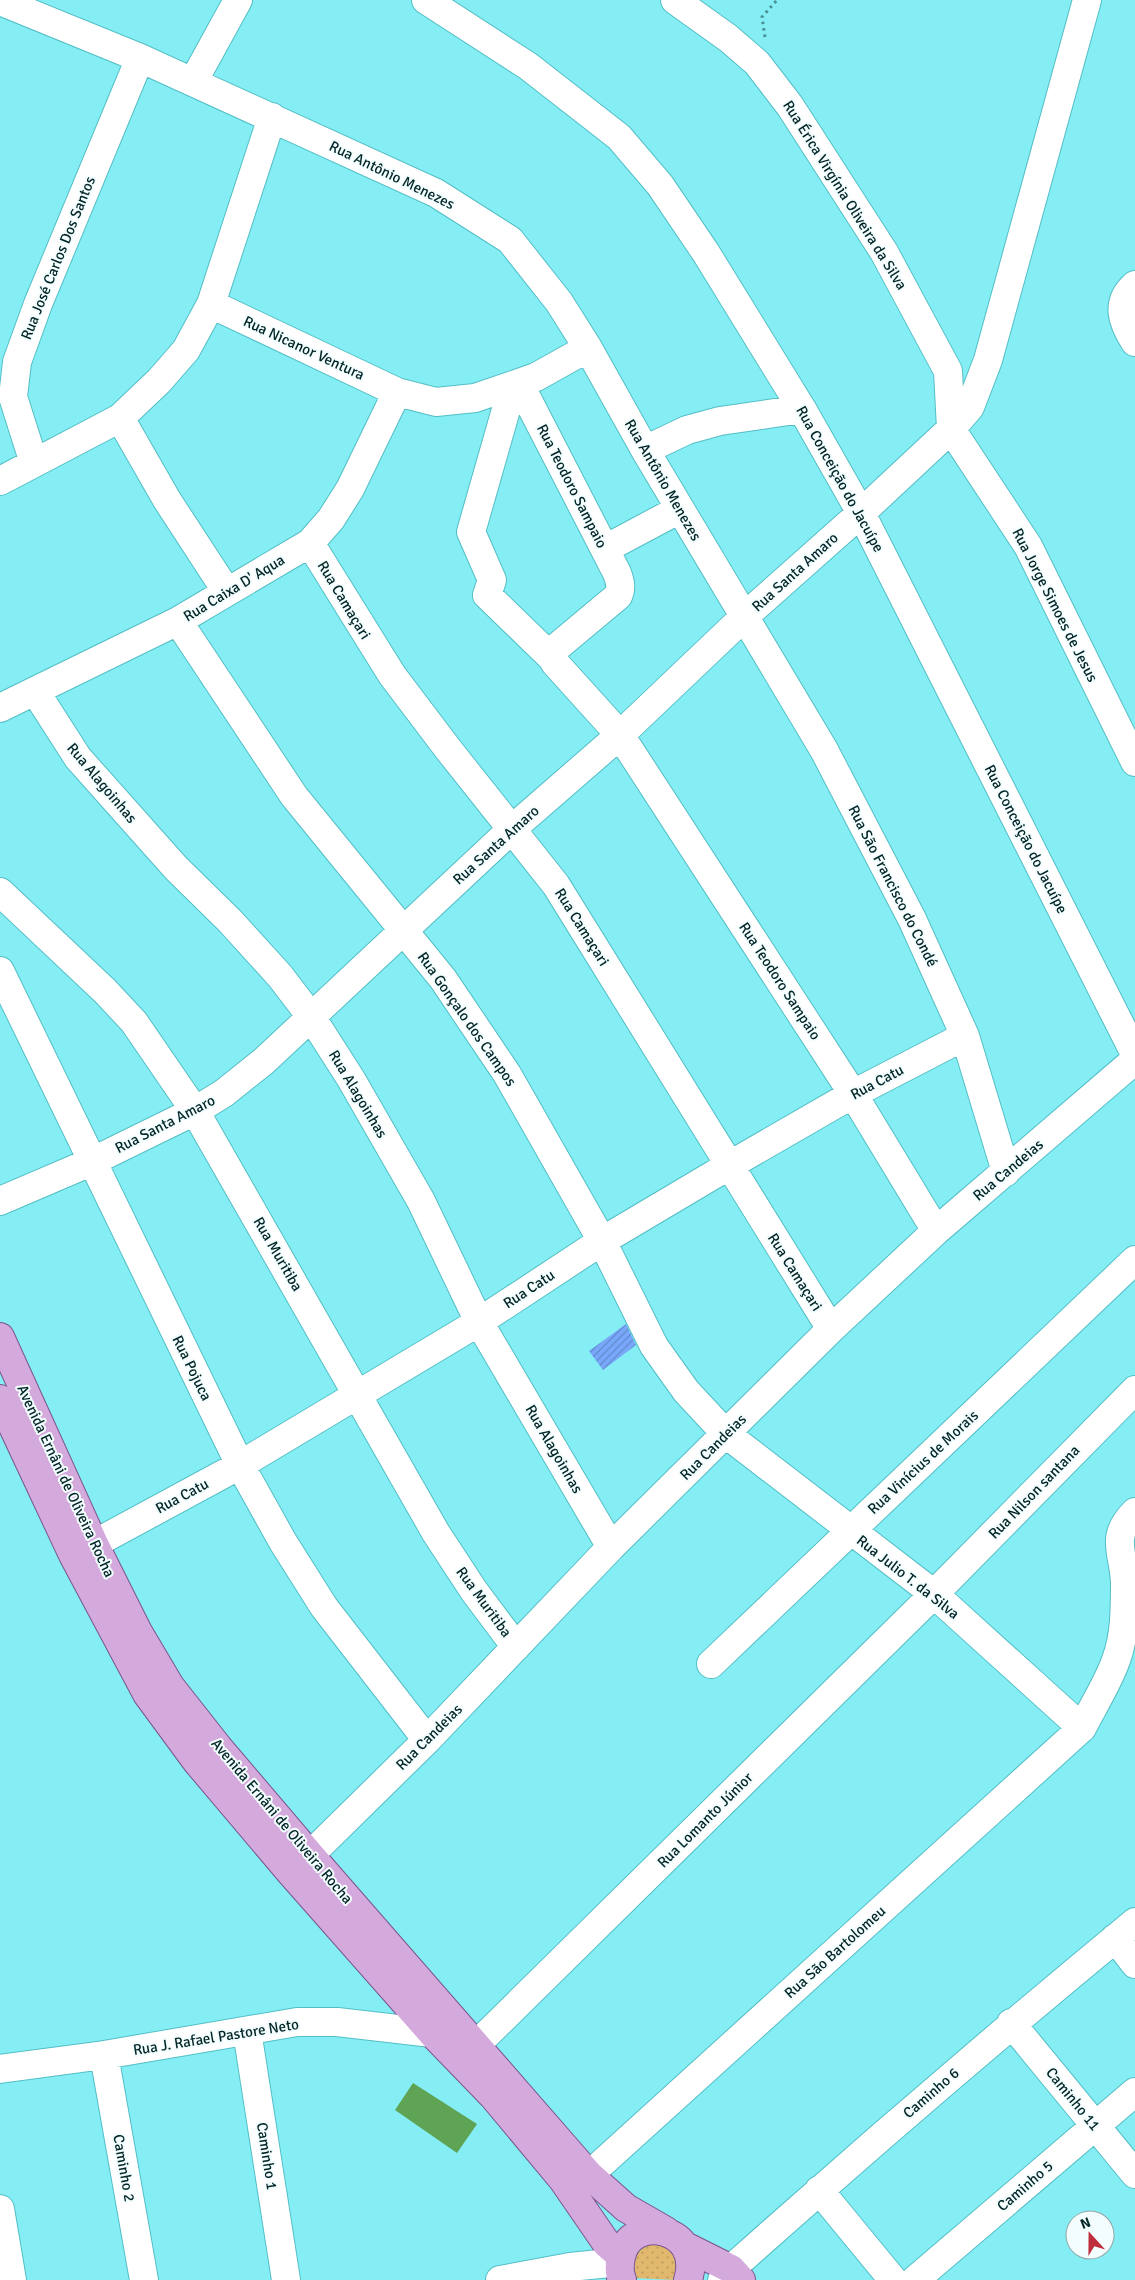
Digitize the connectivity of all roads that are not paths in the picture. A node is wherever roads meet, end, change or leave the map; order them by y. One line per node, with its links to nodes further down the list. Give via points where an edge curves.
1 (238, 0): 7 (street)
2 (426, 0): 15 (street, Rua Conceição do Jacuípe, via 528,66 619,138 660,185 706,253)
3 (675, 0): 17 (street, Rua Érica Virgínia Oliveira da Silva, via 757,63 790,106 884,252 948,371)
4 (1087, 0): 17 (street, Rua Santa Amaro, via 988,360 970,407)
5 (0, 1): 6 (street, Rua Antônio Menezes)
6 (140, 58): 7 (street, Rua Antônio Menezes); 19 (street, Rua José Carlos Dos Santos, via 17,362 13,397)
7 (193, 82): 8 (street, Rua Antônio Menezes)
8 (272, 118): 10 (street); 12 (street, Rua Antônio Menezes, via 436,194 510,240 559,302)
9 (1129, 292): 11 (street, via 1121,313 1125,328)
10 (211, 304): 14 (street, Rua Nicanor Ventura); 16 (street, via 186,350)
11 (1135, 342)
12 (588, 348): 13 (street, Rua Nicanor Ventura); 18 (street, Rua Antônio Menezes)
13 (516, 384): 14 (street, Rua Nicanor Ventura, via 474,398 436,402); 24 (street, Rua Teodoro Sampaio); 28 (street, via 471,532 492,580 488,595)
14 (397, 392): 23 (street, Rua Caixa D' Aqua, via 350,489)
15 (802, 409): 18 (street, via 720,421 687,430); 22 (street, Rua Conceição do Jacuípe)
16 (120, 418): 19 (street); 25 (street, via 167,500)
17 (951, 429): 22 (street, Rua Santa Amaro); 32 (street, Rua Jorge Simoes de Jesus, via 1028,546)
18 (645, 450): 21 (street, Rua Antônio Menezes)
19 (34, 463): 20 (street)
20 (0, 481)
21 (680, 509): 24 (street); 26 (street, Rua Antônio Menezes)
22 (861, 513): 26 (street, Rua Santa Amaro); 39 (street, Rua Conceição do Jacuípe)
23 (310, 543): 25 (street, Rua Caixa D' Aqua); 33 (street, Rua Camaçari, via 392,675)
24 (605, 549): 28 (street, Rua Teodoro Sampaio, via 617,573 618,596 557,647)
25 (227, 592): 27 (street, Rua Caixa D' Aqua)
26 (744, 617): 31 (street, Rua Santa Amaro); 38 (street, Rua São Francisco do Condé, via 828,758 912,919)
27 (178, 621): 29 (street, Rua Caixa D' Aqua); 35 (street, Rua Gonçalo dos Campos, via 294,796)
28 (552, 658): 31 (street, Rua Teodoro Sampaio)
29 (35, 692): 30 (street, Rua Caixa D' Aqua); 37 (street, Rua Alagoinhas, via 78,758 176,868 280,976)
30 (0, 708)
31 (620, 735): 33 (street, Rua Santa Amaro); 41 (street, Rua Teodoro Sampaio)
32 (1135, 762)
33 (512, 830): 35 (street, Rua Santa Amaro); 44 (street, Rua Camaçari, via 556,885)
34 (0, 892): 42 (street, Rua Muritiba, via 134,1022)
35 (404, 929): 37 (street, Rua Santa Amaro); 48 (street, Rua Gonçalo dos Campos, via 443,979 508,1074)
36 (0, 971): 43 (street, Rua Pojuca)
37 (312, 1018): 42 (street, Rua Santa Amaro, via 224,1093); 50 (street, Rua Alagoinhas, via 421,1201)
38 (965, 1036): 41 (street, Rua Catu); 45 (street, Rua São Francisco do Condé)
39 (1135, 1054)
40 (1135, 1060): 45 (street, Rua Candeias)
41 (853, 1094): 44 (street, Rua Catu); 47 (street, Rua Teodoro Sampaio)
42 (195, 1111): 43 (street, Rua Santa Amaro); 54 (street, Rua Muritiba)
43 (91, 1162): 46 (street, Rua Santa Amaro); 57 (street, Rua Pojuca)
44 (730, 1165): 48 (street, Rua Catu); 51 (street, Rua Camaçari)
45 (1006, 1172): 47 (street, Rua Candeias)
46 (0, 1200)
47 (936, 1231): 51 (street, Rua Candeias)
48 (602, 1241): 50 (street, Rua Catu); 56 (street, Rua Gonçalo dos Campos, via 654,1346 686,1391)
49 (1135, 1260): 59 (street, Rua Vinícius de Morais)
50 (479, 1322): 54 (street, Rua Catu); 61 (street, Rua Alagoinhas)
51 (830, 1329): 56 (street, Rua Candeias)
52 (0, 1337): 60 (main road, Avenida Ernâni de Oliveira Rocha)
53 (1135, 1390): 62 (street, Rua Nilson santana)
54 (358, 1394): 57 (street, Rua Catu); 63 (street, Rua Muritiba, via 436,1533)
55 (0, 1399): 72 (main road, Avenida Ernâni de Oliveira Rocha, via 73,1554 147,1694 203,1769)
56 (726, 1434): 59 (street, Rua Julio T. da Silva); 61 (street, Rua Candeias)
57 (240, 1465): 60 (street, Rua Catu); 66 (street, Rua Pojuca, via 324,1607)
58 (1129, 1518): 65 (street, via 1120,1544 1125,1581 1125,1619 1116,1659)
59 (850, 1531): 62 (street, Rua Julio T. da Silva); 64 (street, Rua Vinícius de Morais)
60 (94, 1544): 67 (main road, Avenida Ernâni de Oliveira Rocha, via 138,1632 170,1686)
61 (611, 1547): 63 (street, Rua Candeias)
62 (934, 1594): 65 (street, Rua Julio T. da Silva); 73 (street, Rua Lomanto Júnior)
63 (516, 1647): 66 (street, Rua Candeias)
64 (710, 1664)
65 (1082, 1728): 79 (street, Rua São Bartolomeu)
66 (427, 1740): 67 (street, Rua Candeias)
67 (310, 1855): 73 (main road, Avenida Ernâni de Oliveira Rocha)
68 (1125, 1930): 69 (street); 70 (street, Caminho 6)
69 (1135, 1964)
70 (1011, 2023): 77 (street, Caminho 11); 80 (street, Caminho 6)
71 (247, 2031): 72 (street, Rua J. Rafael Pastore Neto, via 297,2022 337,2022); 74 (street, Rua J. Rafael Pastore Neto); 87 (street, Caminho 1)
72 (432, 2033): 83 (main road, Avenida Ernâni de Oliveira Rocha, via 493,2096 562,2180)
73 (476, 2046): 79 (main road, Avenida Ernâni de Oliveira Rocha)
74 (104, 2055): 75 (street, Rua J. Rafael Pastore Neto); 86 (street, Caminho 2)
75 (0, 2069)
76 (1135, 2092): 77 (street, Caminho 5)
77 (1095, 2126): 78 (street, Caminho 11); 91 (street, Caminho 5)
78 (1135, 2174)
79 (589, 2176): 82 (main road, Avenida Ernâni de Oliveira Rocha, via 626,2208)
80 (819, 2190): 84 (street, Caminho 6); 90 (street)
81 (0, 2209): 85 (street)
82 (676, 2239): 83 (main road, via 652,2230 639,2233 628,2241); 84 (main road, Avenida Ernâni de Oliveira Rocha); 89 (main road, via 690,2257)
83 (621, 2266): 88 (street, via 570,2267)
84 (731, 2276)
85 (12, 2280)
86 (144, 2280)
87 (286, 2280)
88 (500, 2280)
89 (688, 2280)
90 (893, 2280)
91 (916, 2280)

